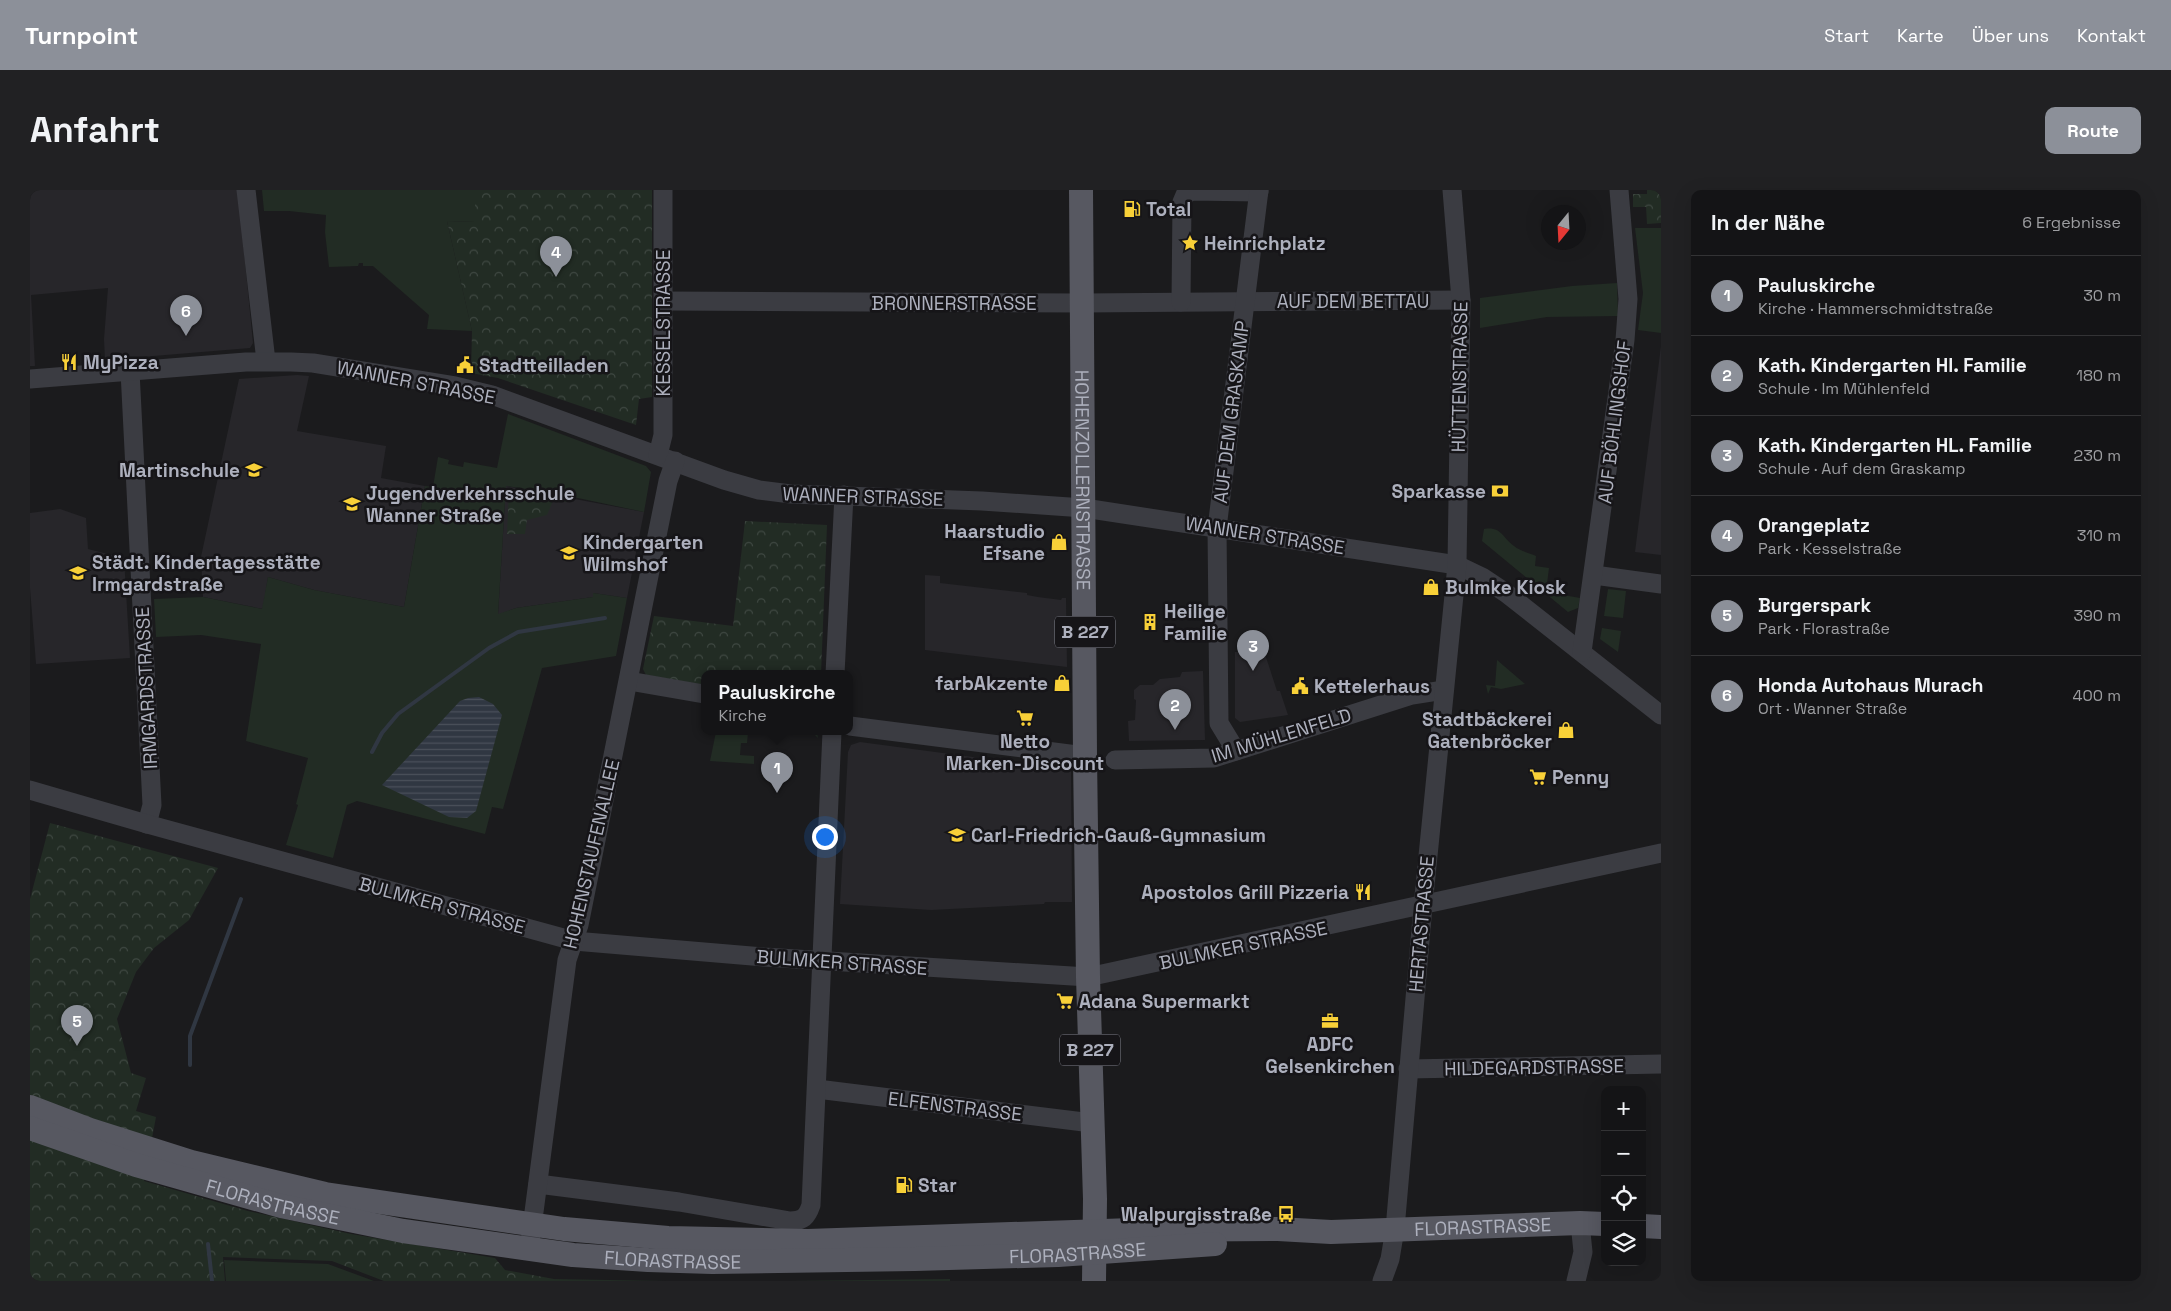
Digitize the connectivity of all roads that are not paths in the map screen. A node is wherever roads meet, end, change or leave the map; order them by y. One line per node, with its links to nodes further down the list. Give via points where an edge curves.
1 (246, 190): 12 (street)
2 (663, 190): 8 (street, KESSELSTRASSE)
3 (1081, 190): 11 (main road, HOHENZOLLERNSTRASSE / B 227)
4 (1452, 190): 7 (street, HÜTTENSTRASSE)
5 (1619, 190): 20 (street, AUF BÖHLINGSHOF, via 1628,299)
6 (1259, 191): 9 (street, via 1191,191 1185,196 1182,202); 10 (street, AUF DEM GRASKAMP)
7 (1461, 300): 10 (street, AUF DEM BETTAU); 19 (street, HÜTTENSTRASSE)
8 (663, 301): 11 (street, BRONNERSTRASSE); 15 (street, KESSELSTRASSE, via 663,435)
9 (1181, 302): 10 (street, BRONNERSTRASSE); 11 (street, BRONNERSTRASSE)
10 (1245, 302): 18 (street, AUF DEM GRASKAMP)
11 (1083, 303): 17 (main road, HOHENZOLLERNSTRASSE / B 227)
12 (266, 361): 13 (street, WANNER STRASSE); 15 (street, WANNER STRASSE, via 313,363 455,386 530,408)
13 (130, 371): 14 (street, WANNER STRASSE); 34 (street, IRMGARDSTRASSE, via 152,805)
14 (30, 379)
15 (666, 458): 16 (street, WANNER STRASSE, via 759,490); 24 (street, HOHENSTAUFENALLEE, via 668,481)
16 (844, 495): 17 (street, WANNER STRASSE); 23 (street)
17 (1084, 508): 18 (street, WANNER STRASSE); 31 (main road, HOHENZOLLERNSTRASSE / B 227)
18 (1216, 528): 19 (street, WANNER STRASSE); 30 (street, AUF DEM GRASKAMP, via 1219,723)
19 (1456, 565): 22 (street, WANNER STRASSE, via 1506,592); 25 (street, HERTASTRASSE)
20 (1594, 575): 21 (street); 22 (street, AUF BÖHLINGSHOF)
21 (1661, 584)
22 (1582, 652): 27 (street, WANNER STRASSE)
23 (835, 670)
24 (629, 681): 26 (street); 37 (street, HOHENSTAUFENALLEE)
25 (1444, 690): 30 (street, IM MÜHLENFELD, via 1412,695); 36 (street, HERTASTRASSE)
26 (701, 693)
27 (1661, 716)
28 (853, 726): 31 (street)
29 (832, 735): 38 (street)
30 (1236, 751): 32 (street, IM MÜHLENFELD, via 1214,758)
31 (1085, 756): 39 (main road, HOHENZOLLERNSTRASSE / B 227)
32 (1115, 760)
33 (30, 790): 34 (street, BULMKER STRASSE)
34 (147, 824): 37 (street, BULMKER STRASSE)
35 (1661, 853): 36 (street, BULMKER STRASSE)
36 (1423, 906): 39 (street, BULMKER STRASSE); 41 (street, HERTASTRASSE)
37 (574, 941): 38 (street, BULMKER STRASSE); 46 (street, HOHENSTAUFENALLEE, via 567,960)
38 (822, 961): 39 (street, BULMKER STRASSE); 42 (street)
39 (1088, 977): 44 (main road, HOHENZOLLERNSTRASSE / B 227)
40 (1661, 1064): 41 (street, HILDEGARDSTRASSE)
41 (1408, 1069): 52 (street, HERTASTRASSE)
42 (817, 1089): 44 (street, ELFENSTRASSE); 46 (street, via 811,1205 804,1219 790,1221 679,1202)
43 (30, 1107): 48 (main road, FLORASTRASSE, via 140,1146 233,1173 325,1194)
44 (1092, 1123): 53 (main road, HOHENZOLLERNSTRASSE / B 227)
45 (30, 1128): 54 (main road, FLORASTRASSE, via 136,1165 281,1206 396,1230)
46 (538, 1184): 48 (street, HOHENSTAUFENALLEE)
47 (1580, 1223): 49 (main road, FLORASTRASSE); 52 (main road, FLORASTRASSE); 57 (street, via 1583,1252)
48 (532, 1224): 53 (main road, FLORASTRASSE, via 668,1238 743,1241); 54 (street, HOHENSTAUFENALLEE)
49 (1601, 1224)
50 (1646, 1226): 51 (main road)
51 (1661, 1227)
52 (1395, 1229): 53 (main road, FLORASTRASSE, via 1330,1232 1296,1240); 56 (street, HERTASTRASSE)
53 (1094, 1242): 54 (main road, FLORASTRASSE, via 915,1260 712,1262); 55 (main road, HOHENZOLLERNSTRASSE / B 227)
54 (529, 1250)
55 (1094, 1281)
56 (1382, 1281)
57 (1576, 1281)

